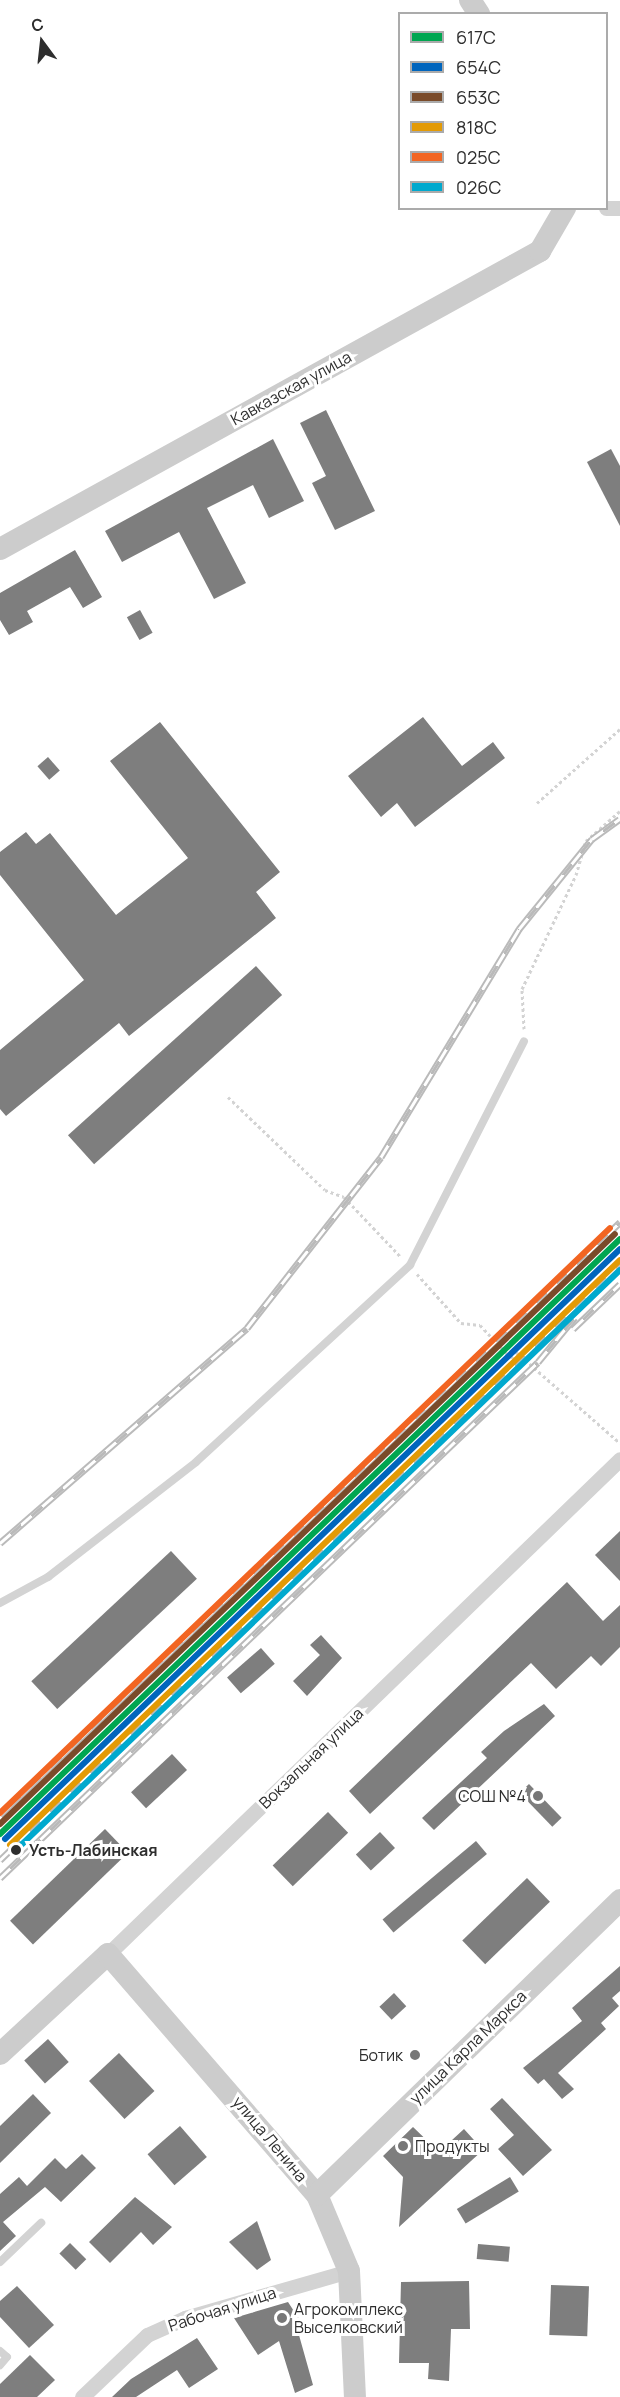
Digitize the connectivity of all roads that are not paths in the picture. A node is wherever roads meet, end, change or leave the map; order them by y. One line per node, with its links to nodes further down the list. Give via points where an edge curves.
1 (564, 210): 2 (street, Кавказская улица, via 540,250)
2 (0, 549)
3 (524, 1041): 5 (lane, via 410,1266 196,1462 48,1576)
4 (620, 1459): 7 (street, Вокзальная улица)
5 (0, 1603)
6 (620, 1900): 9 (street, улица Карла Маркса)
7 (108, 1954): 8 (street, Вокзальная улица); 9 (street, улица Ленина)
8 (0, 2054)
9 (317, 2195): 12 (street, улица Ленина)
10 (41, 2223): 11 (lane)
11 (0, 2262)
12 (349, 2271): 15 (street, Рабочая улица, via 185,2318 147,2335); 16 (street, улица Ленина)
13 (0, 2351): 14 (lane, via 7,2357)
14 (0, 2365)
15 (82, 2397)
16 (355, 2397)

